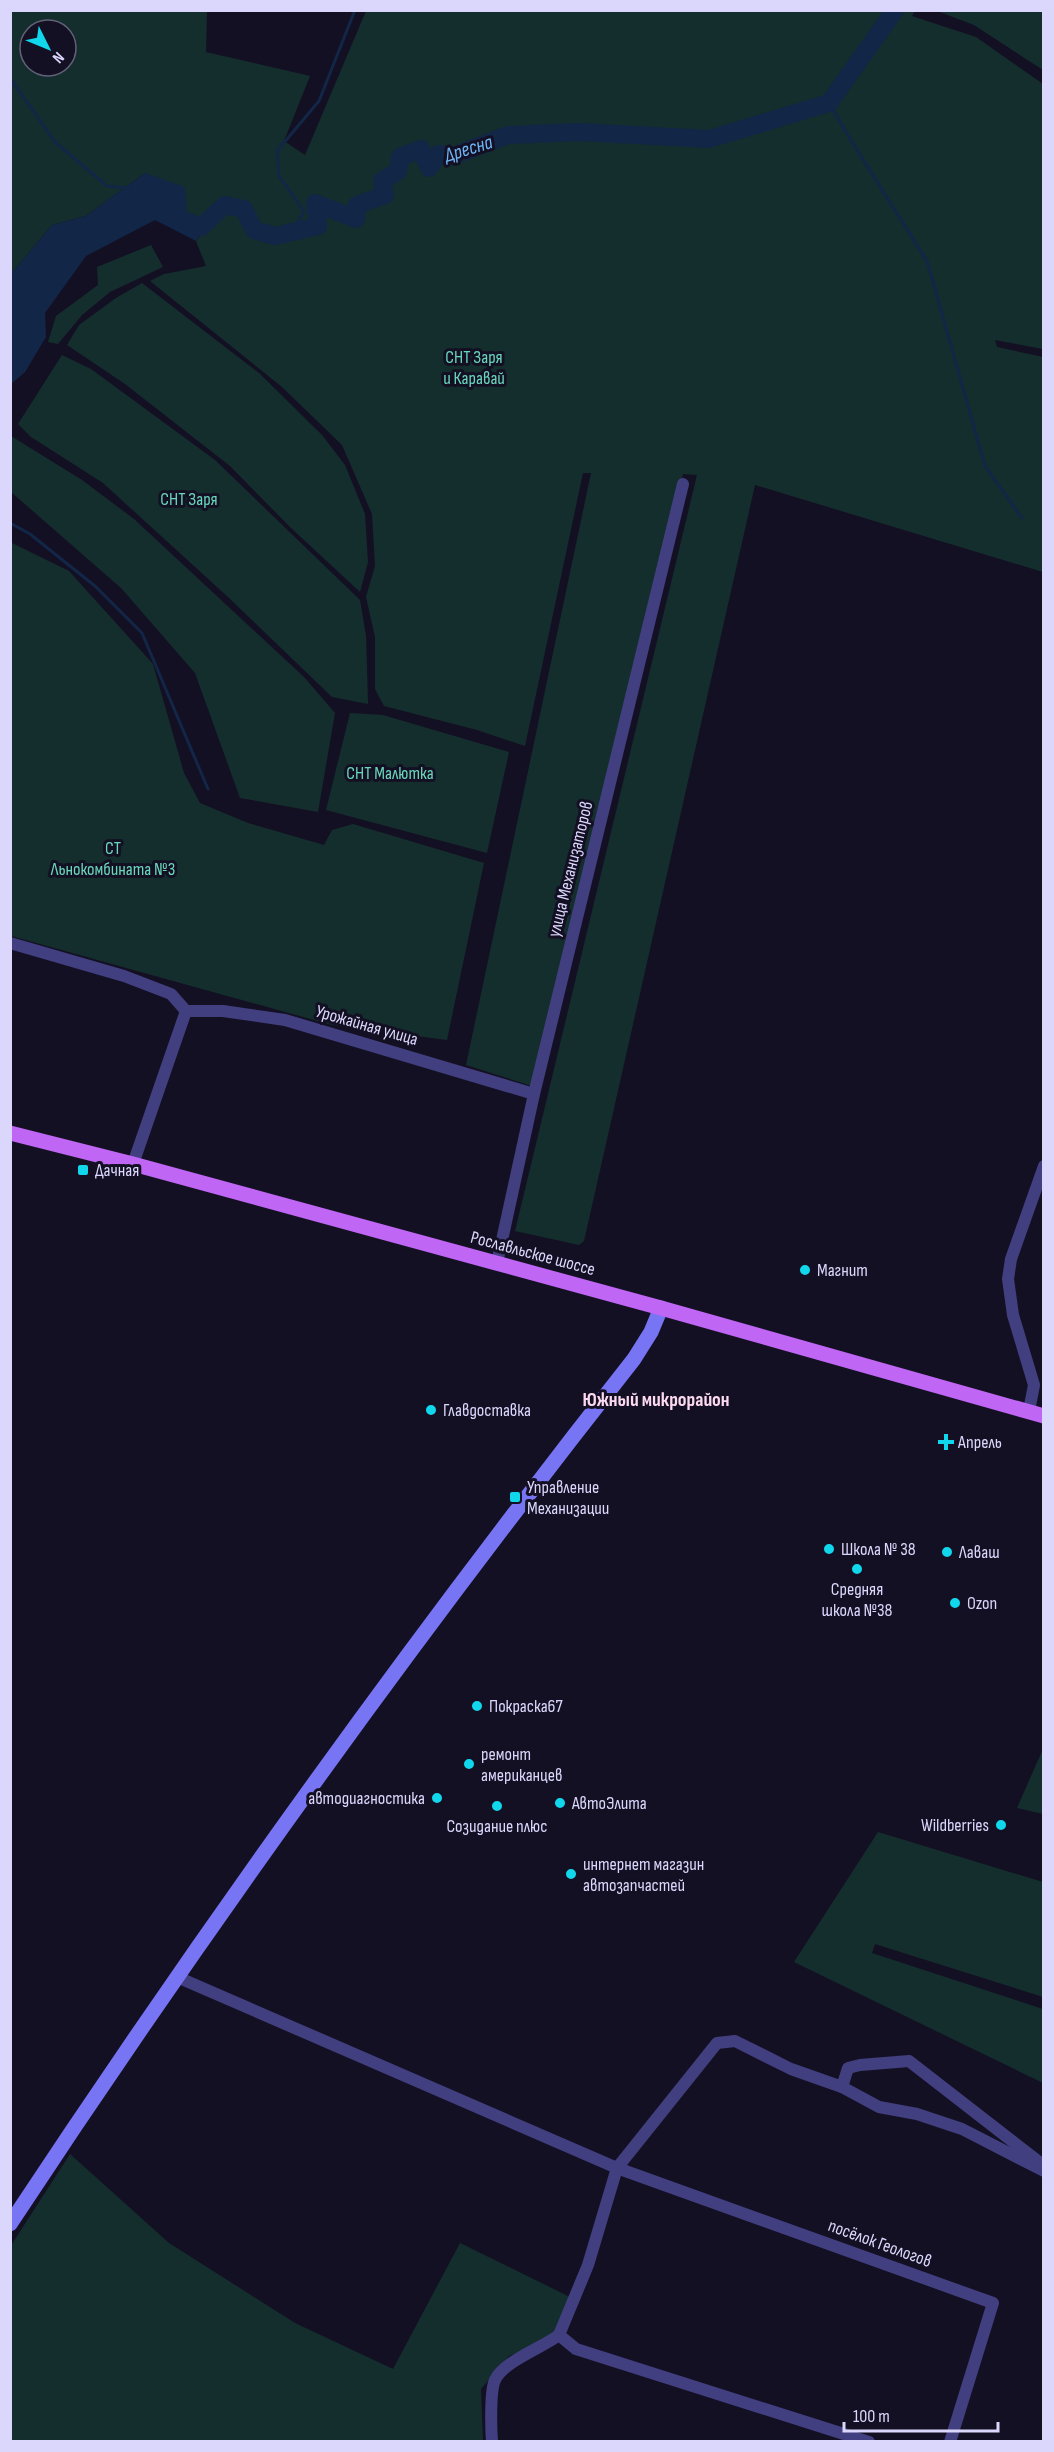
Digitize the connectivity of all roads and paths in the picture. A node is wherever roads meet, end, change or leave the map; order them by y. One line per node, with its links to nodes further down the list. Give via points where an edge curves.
1 (683, 484): 4 (street, улица Механизаторов)
2 (10, 943): 3 (street, via 171,994)
3 (186, 1011): 4 (street, Урожайная улица, via 223,1011 285,1020); 6 (street)
4 (534, 1094): 8 (street, улица Механизаторов)
5 (10, 1133): 6 (main road, Рославльское шоссе)
6 (134, 1164): 8 (main road, Рославльское шоссе)
7 (1044, 1166): 10 (street, via 1011,1259 1008,1279 1013,1315 1034,1386)
8 (496, 1263): 9 (main road, Рославльское шоссе)
9 (661, 1308): 10 (main road, Рославльское шоссе); 11 (street, via 634,1359 429,1627)
10 (1036, 1413)
11 (177, 1977): 14 (street); 16 (street)
12 (842, 2087): 13 (street, via 848,2068 909,2061); 14 (street, via 791,2069 735,2041 717,2043); 15 (street, via 879,2107 962,2129)
13 (1044, 2165)
14 (617, 2168): 17 (street, via 588,2265); 20 (street, посёлок Геологов, via 993,2303)
15 (1044, 2171)
16 (10, 2224)
17 (560, 2335): 18 (street, via 511,2363 494,2381); 19 (street, via 576,2349)
18 (492, 2442)
19 (869, 2442)
20 (950, 2442)

